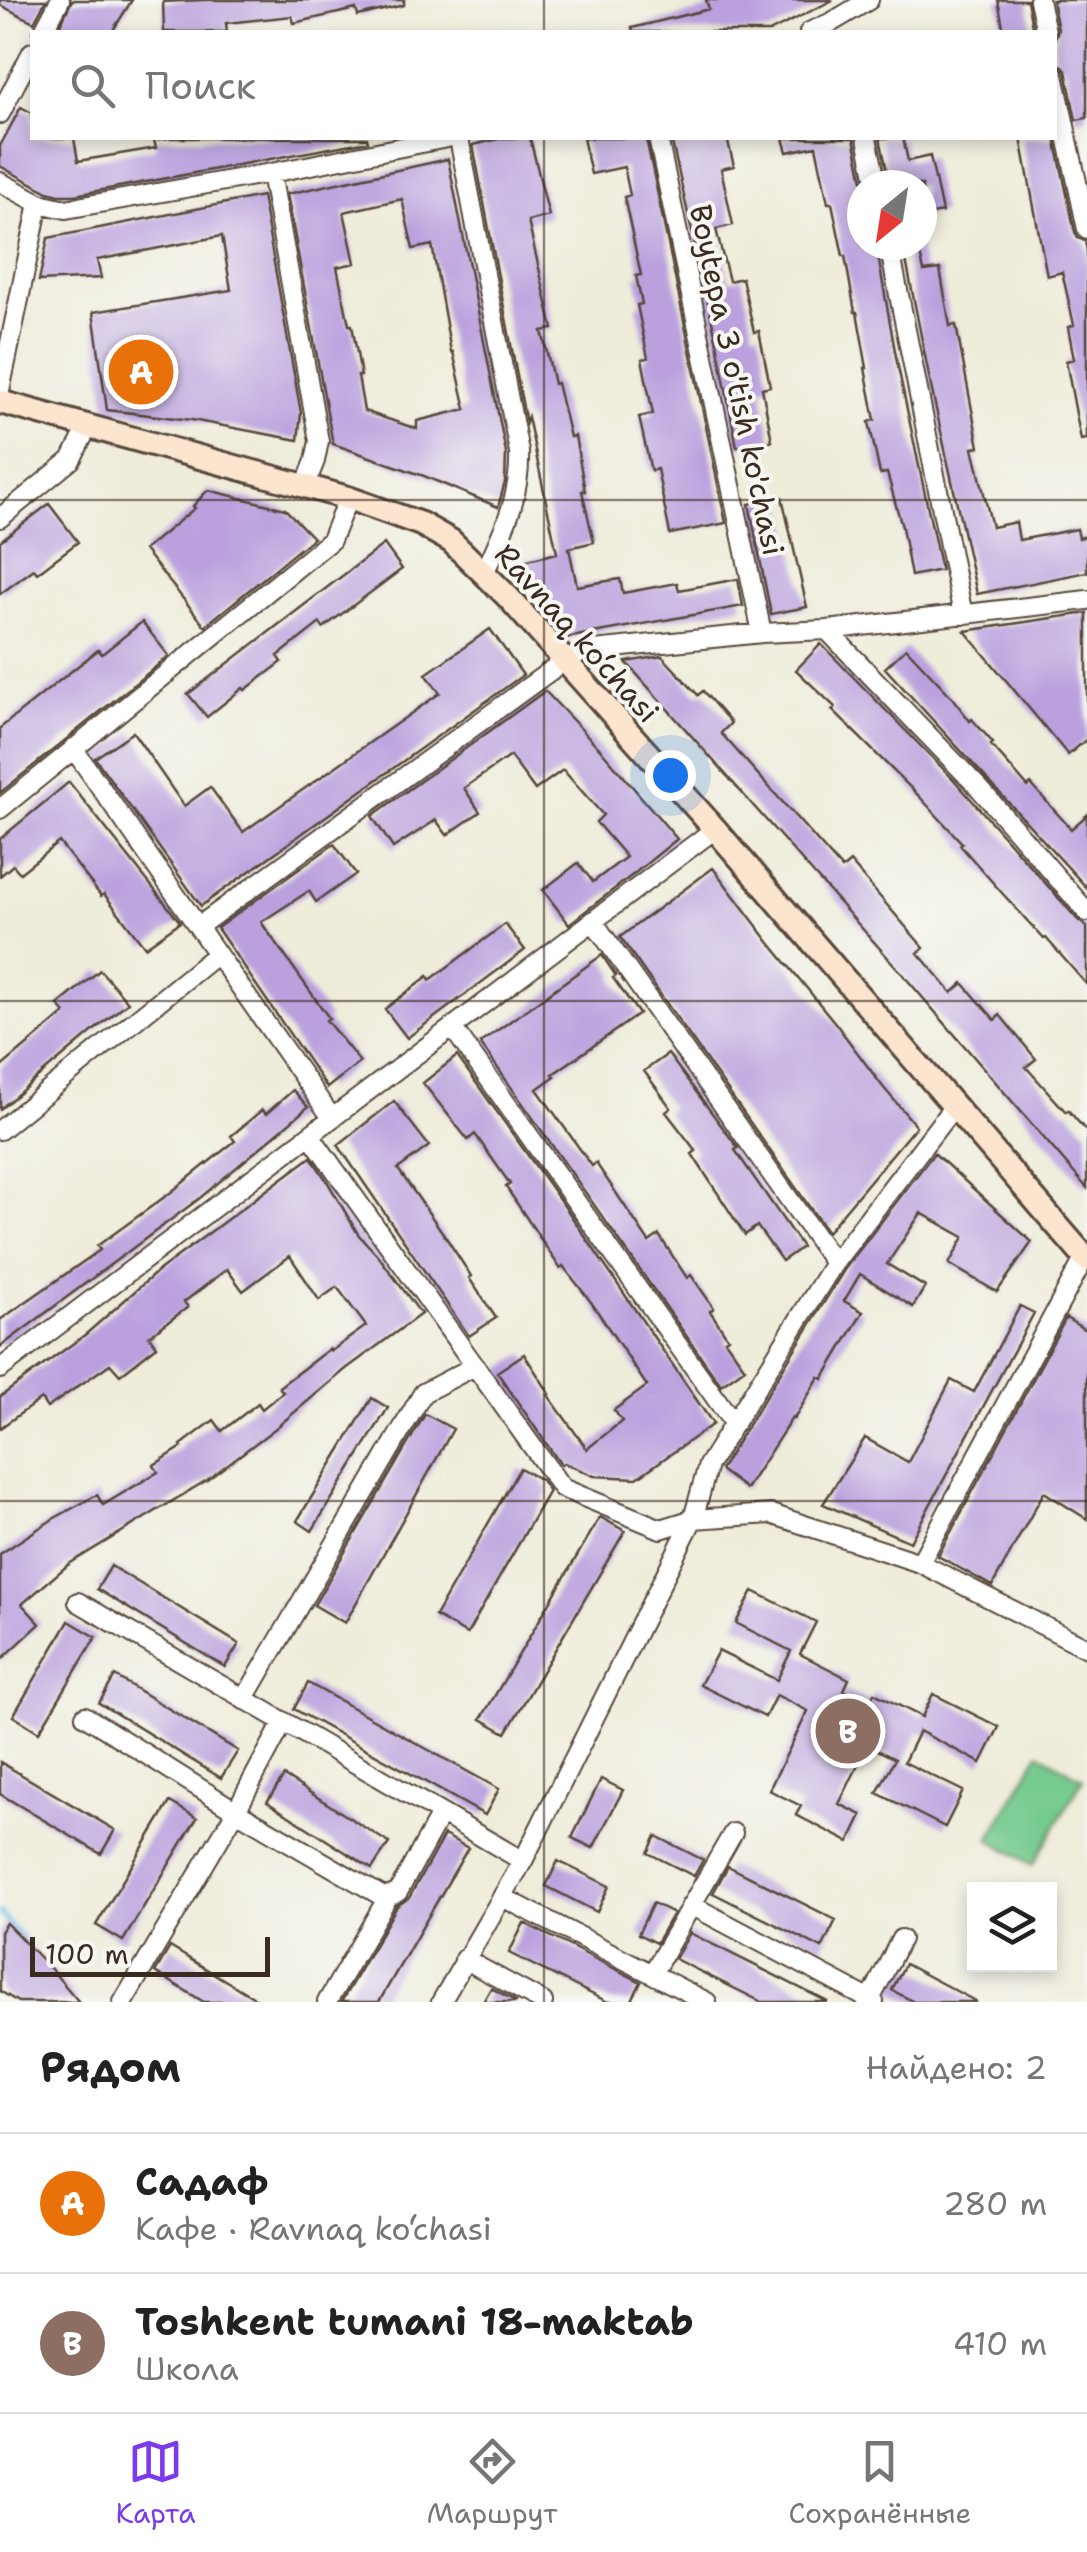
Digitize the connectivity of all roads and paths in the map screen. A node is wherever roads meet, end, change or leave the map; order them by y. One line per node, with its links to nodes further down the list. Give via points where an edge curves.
1 (60, 0): 5 (street)
2 (870, 0): 4 (street)
3 (1039, 0): 6 (street)
4 (836, 27)
5 (43, 30)
6 (1046, 30)
7 (30, 56): 9 (street)
8 (1057, 89): 18 (street)
9 (0, 114)
10 (437, 140): 15 (street)
11 (459, 140): 26 (street, via 519,452 512,508)
12 (658, 140): 30 (street, Boytepa 3 o'tish ko'chasi)
13 (867, 140): 14 (street)
14 (874, 170)
15 (271, 173): 17 (street, via 66,209); 23 (street, via 318,441)
16 (0, 182): 17 (street)
17 (39, 203): 20 (street)
18 (1087, 229)
19 (892, 260): 28 (street)
20 (0, 390)
21 (0, 402): 22 (street, Ravnaq ko‘chasi)
22 (88, 427): 23 (street, Ravnaq ko‘chasi); 25 (street, via 71,460)
23 (305, 486): 24 (street, Ravnaq ko‘chasi)
24 (348, 498): 26 (street, Ravnaq ko‘chasi, via 422,524); 32 (street, via 330,540)
25 (0, 518)
26 (484, 574): 31 (street, Ravnaq ko‘chasi)
27 (1087, 600): 28 (street)
28 (962, 615): 29 (street)
29 (827, 630): 30 (street); 35 (street)
30 (762, 633): 31 (street, via 584,651)
31 (564, 662): 34 (street, Ravnaq ko‘chasi); 37 (street)
32 (73, 748): 33 (street); 37 (street)
33 (0, 809)
34 (714, 829): 36 (street); 40 (street, Ravnaq ko‘chasi)
35 (1087, 912)
36 (593, 921): 39 (street); 45 (street)
37 (199, 926): 38 (street)
38 (217, 954): 41 (street); 42 (street)
39 (452, 1027): 41 (street); 48 (street)
40 (954, 1106): 44 (street, Ravnaq ko‘chasi); 45 (street)
41 (332, 1118): 43 (street)
42 (0, 1130)
43 (310, 1135): 46 (street); 47 (street)
44 (1086, 1259): 50 (street)
45 (834, 1263): 48 (street)
46 (475, 1366): 49 (street, via 562,1488 661,1529); 53 (street, via 423,1393)
47 (0, 1369)
48 (734, 1424): 49 (street, via 708,1465)
49 (693, 1519): 50 (street, via 770,1514); 59 (street)
50 (920, 1563): 52 (street)
51 (78, 1602): 53 (street)
52 (1087, 1648)
53 (244, 1700): 55 (street)
54 (85, 1716): 56 (street)
55 (283, 1723): 56 (street); 57 (street)
56 (236, 1811): 60 (street); 67 (street)
57 (440, 1814): 59 (street); 60 (street, via 398,1892)
58 (732, 1833): 62 (street)
59 (524, 1861): 61 (street)
60 (388, 1897): 68 (street)
61 (502, 1897): 64 (street); 65 (street)
62 (691, 1905): 65 (street); 66 (street)
63 (901, 1938): 66 (street)
64 (464, 1959): 69 (street); 70 (street)
65 (652, 1974): 71 (street)
66 (871, 2001)
67 (124, 2002)
68 (327, 2002)
69 (441, 2002)
70 (543, 2002)
71 (707, 2002)

